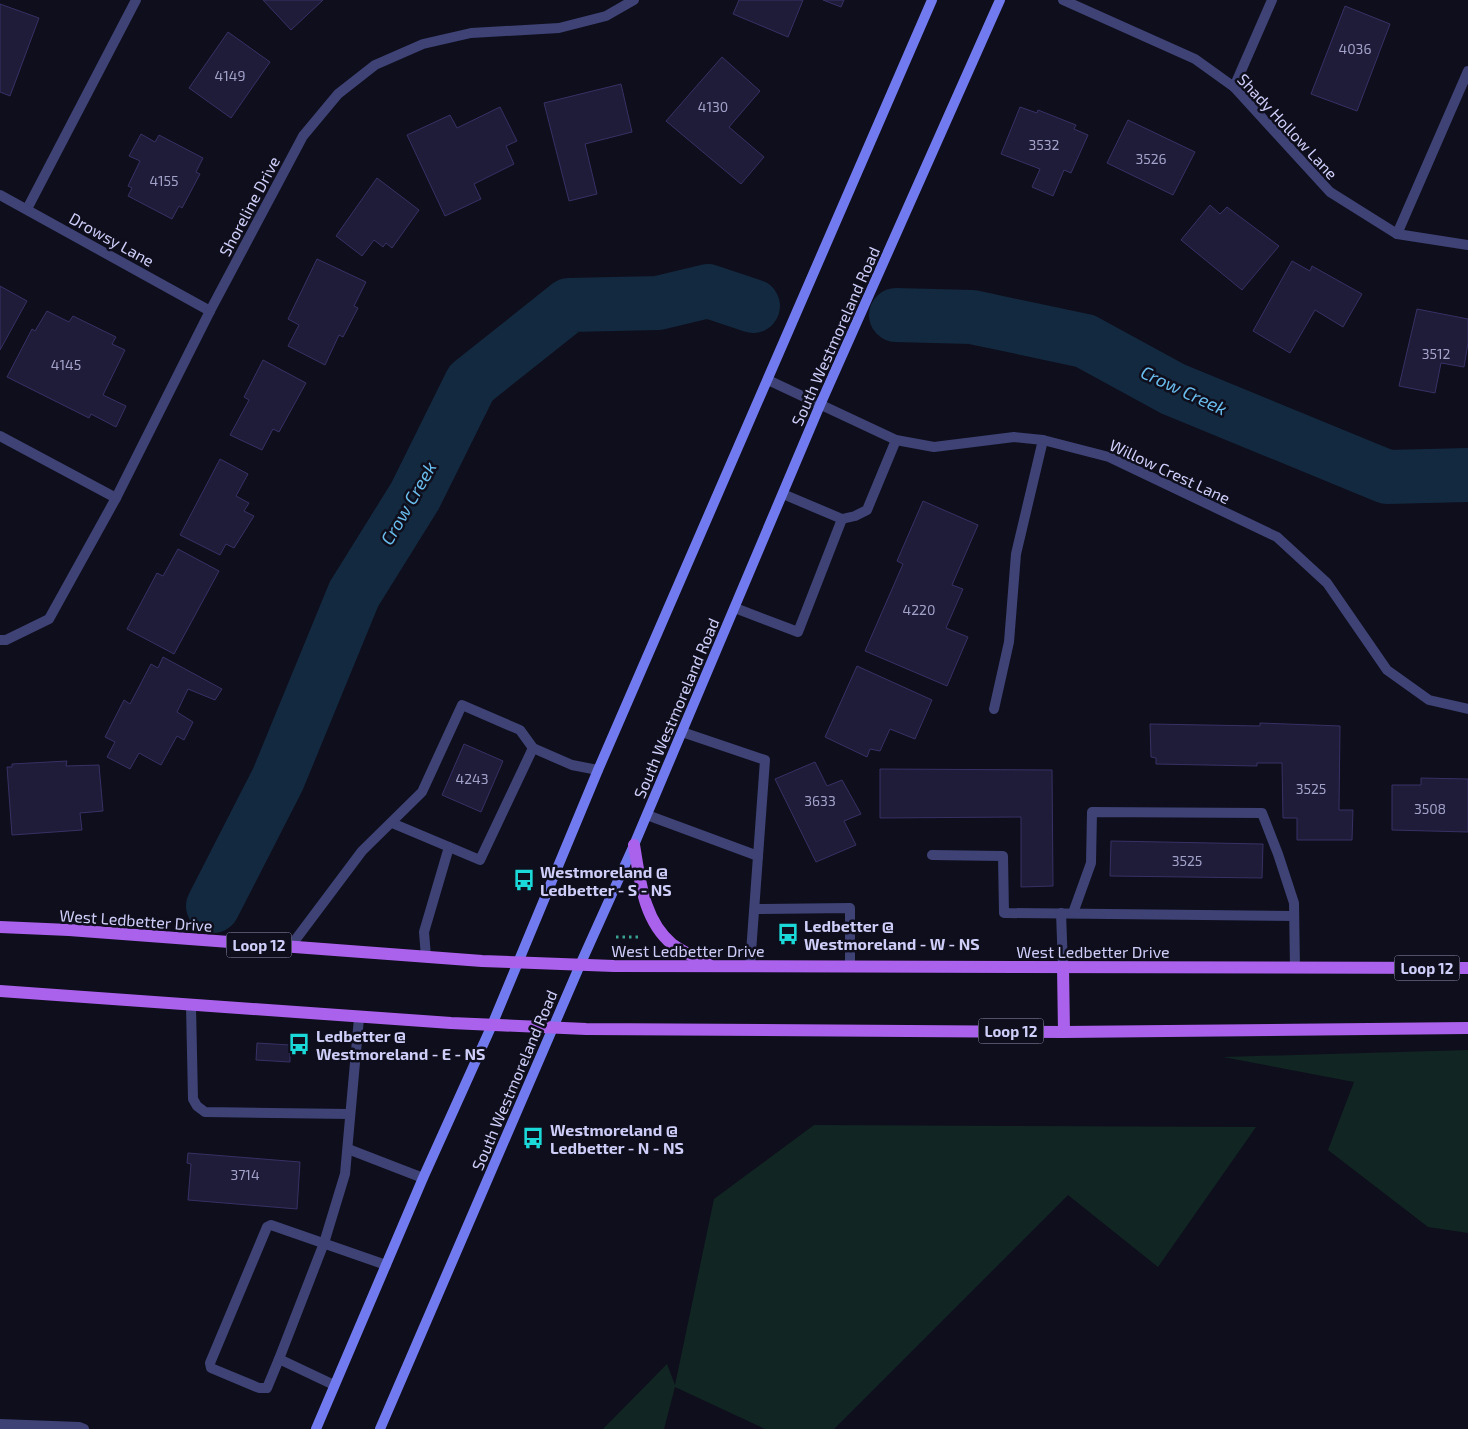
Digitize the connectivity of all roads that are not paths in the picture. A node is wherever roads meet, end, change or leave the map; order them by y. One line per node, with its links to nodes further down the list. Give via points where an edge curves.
1 (136, 0): 10 (street)
2 (634, 0): 13 (street, Shoreline Drive, via 606,16 559,28 471,34 423,44 375,65 338,94 303,136)
3 (932, 0): 14 (main road)
4 (1000, 0): 15 (main road, South Westmoreland Road)
5 (1063, 0): 8 (street, Shady Hollow Lane, via 1196,59)
6 (1272, 0): 8 (street)
7 (1468, 71): 11 (street)
8 (1234, 87): 11 (street, Shady Hollow Lane, via 1330,192)
9 (0, 195): 10 (street, Drowsy Lane)
10 (26, 209): 13 (street, Drowsy Lane)
11 (1397, 234): 12 (street, Shady Hollow Lane)
12 (1468, 245)
13 (210, 311): 20 (street, Shoreline Drive)
14 (768, 380): 15 (street, Willow Crest Lane); 28 (main road)
15 (820, 405): 17 (street, Willow Crest Lane); 19 (main road, South Westmoreland Road)
16 (0, 436): 20 (street)
17 (896, 440): 18 (street, Willow Crest Lane, via 934,447 1014,437); 21 (street, via 868,510)
18 (1043, 440): 24 (street, via 1016,554 1009,642); 25 (street, Willow Crest Lane, via 1109,457 1277,537 1327,583 1387,670 1429,700)
19 (782, 494): 21 (street); 22 (main road, South Westmoreland Road)
20 (116, 498): 23 (street, Shoreline Drive, via 49,619)
21 (842, 519): 22 (street, via 798,632)
22 (735, 608): 26 (main road, South Westmoreland Road)
23 (0, 640)
24 (994, 709)
25 (1468, 709)
26 (682, 732): 29 (main road, South Westmoreland Road); 34 (street, via 766,760)
27 (533, 748): 28 (street, via 572,766); 30 (street, via 520,730 462,705 422,792); 32 (street, via 480,860)
28 (598, 770): 42 (main road)
29 (647, 815): 31 (main road, South Westmoreland Road); 34 (street)
30 (392, 823): 32 (street); 40 (street, via 362,851)
31 (634, 845): 43 (main road, South Westmoreland Road); 44 (main road, via 645,903 654,922 672,944)
32 (449, 847): 41 (street, via 424,932)
33 (932, 855): 36 (street, via 1003,856 1004,913)
34 (758, 856): 35 (street)
35 (755, 909): 45 (street); 46 (street, via 850,908)
36 (1061, 913): 37 (street); 47 (street)
37 (1073, 913): 38 (street); 38 (street, via 1091,864 1092,812 1262,813 1294,903)
38 (1294, 916): 48 (street)
39 (0, 927): 40 (main road, West Ledbetter Drive / Loop 12)
40 (290, 947): 41 (main road, West Ledbetter Drive / Loop 12)
41 (426, 957): 42 (main road, West Ledbetter Drive / Loop 12)
42 (518, 963): 43 (main road, West Ledbetter Drive / Loop 12); 53 (main road)
43 (580, 965): 44 (main road, West Ledbetter Drive / Loop 12); 54 (main road, South Westmoreland Road)
44 (711, 966): 45 (main road, West Ledbetter Drive / Loop 12)
45 (750, 966): 46 (main road, West Ledbetter Drive / Loop 12)
46 (850, 967): 47 (main road, West Ledbetter Drive / Loop 12)
47 (1063, 967): 48 (main road, West Ledbetter Drive / Loop 12); 56 (main road)
48 (1295, 968): 49 (main road, West Ledbetter Drive / Loop 12)
49 (1468, 968)
50 (0, 991): 51 (main road, Loop 12)
51 (191, 1006): 52 (main road, Loop 12); 57 (street, via 194,1099 205,1112)
52 (359, 1018): 53 (main road, Loop 12); 57 (street)
53 (492, 1025): 54 (main road, Loop 12); 59 (main road)
54 (554, 1027): 56 (main road, Loop 12); 67 (main road, South Westmoreland Road)
55 (1468, 1028): 56 (main road, Loop 12)
56 (1064, 1032)
57 (350, 1114): 58 (street)
58 (348, 1150): 59 (street); 60 (street, via 345,1174)
59 (423, 1178): 61 (main road)
60 (324, 1242): 61 (street); 62 (street); 62 (street, via 271,1225 267,1227 210,1363 211,1368 259,1388 267,1388)
61 (386, 1265): 63 (main road)
62 (279, 1359): 63 (street)
63 (334, 1385): 66 (main road)
64 (0, 1424): 65 (street)
65 (84, 1429)
66 (316, 1429)
67 (380, 1429)

